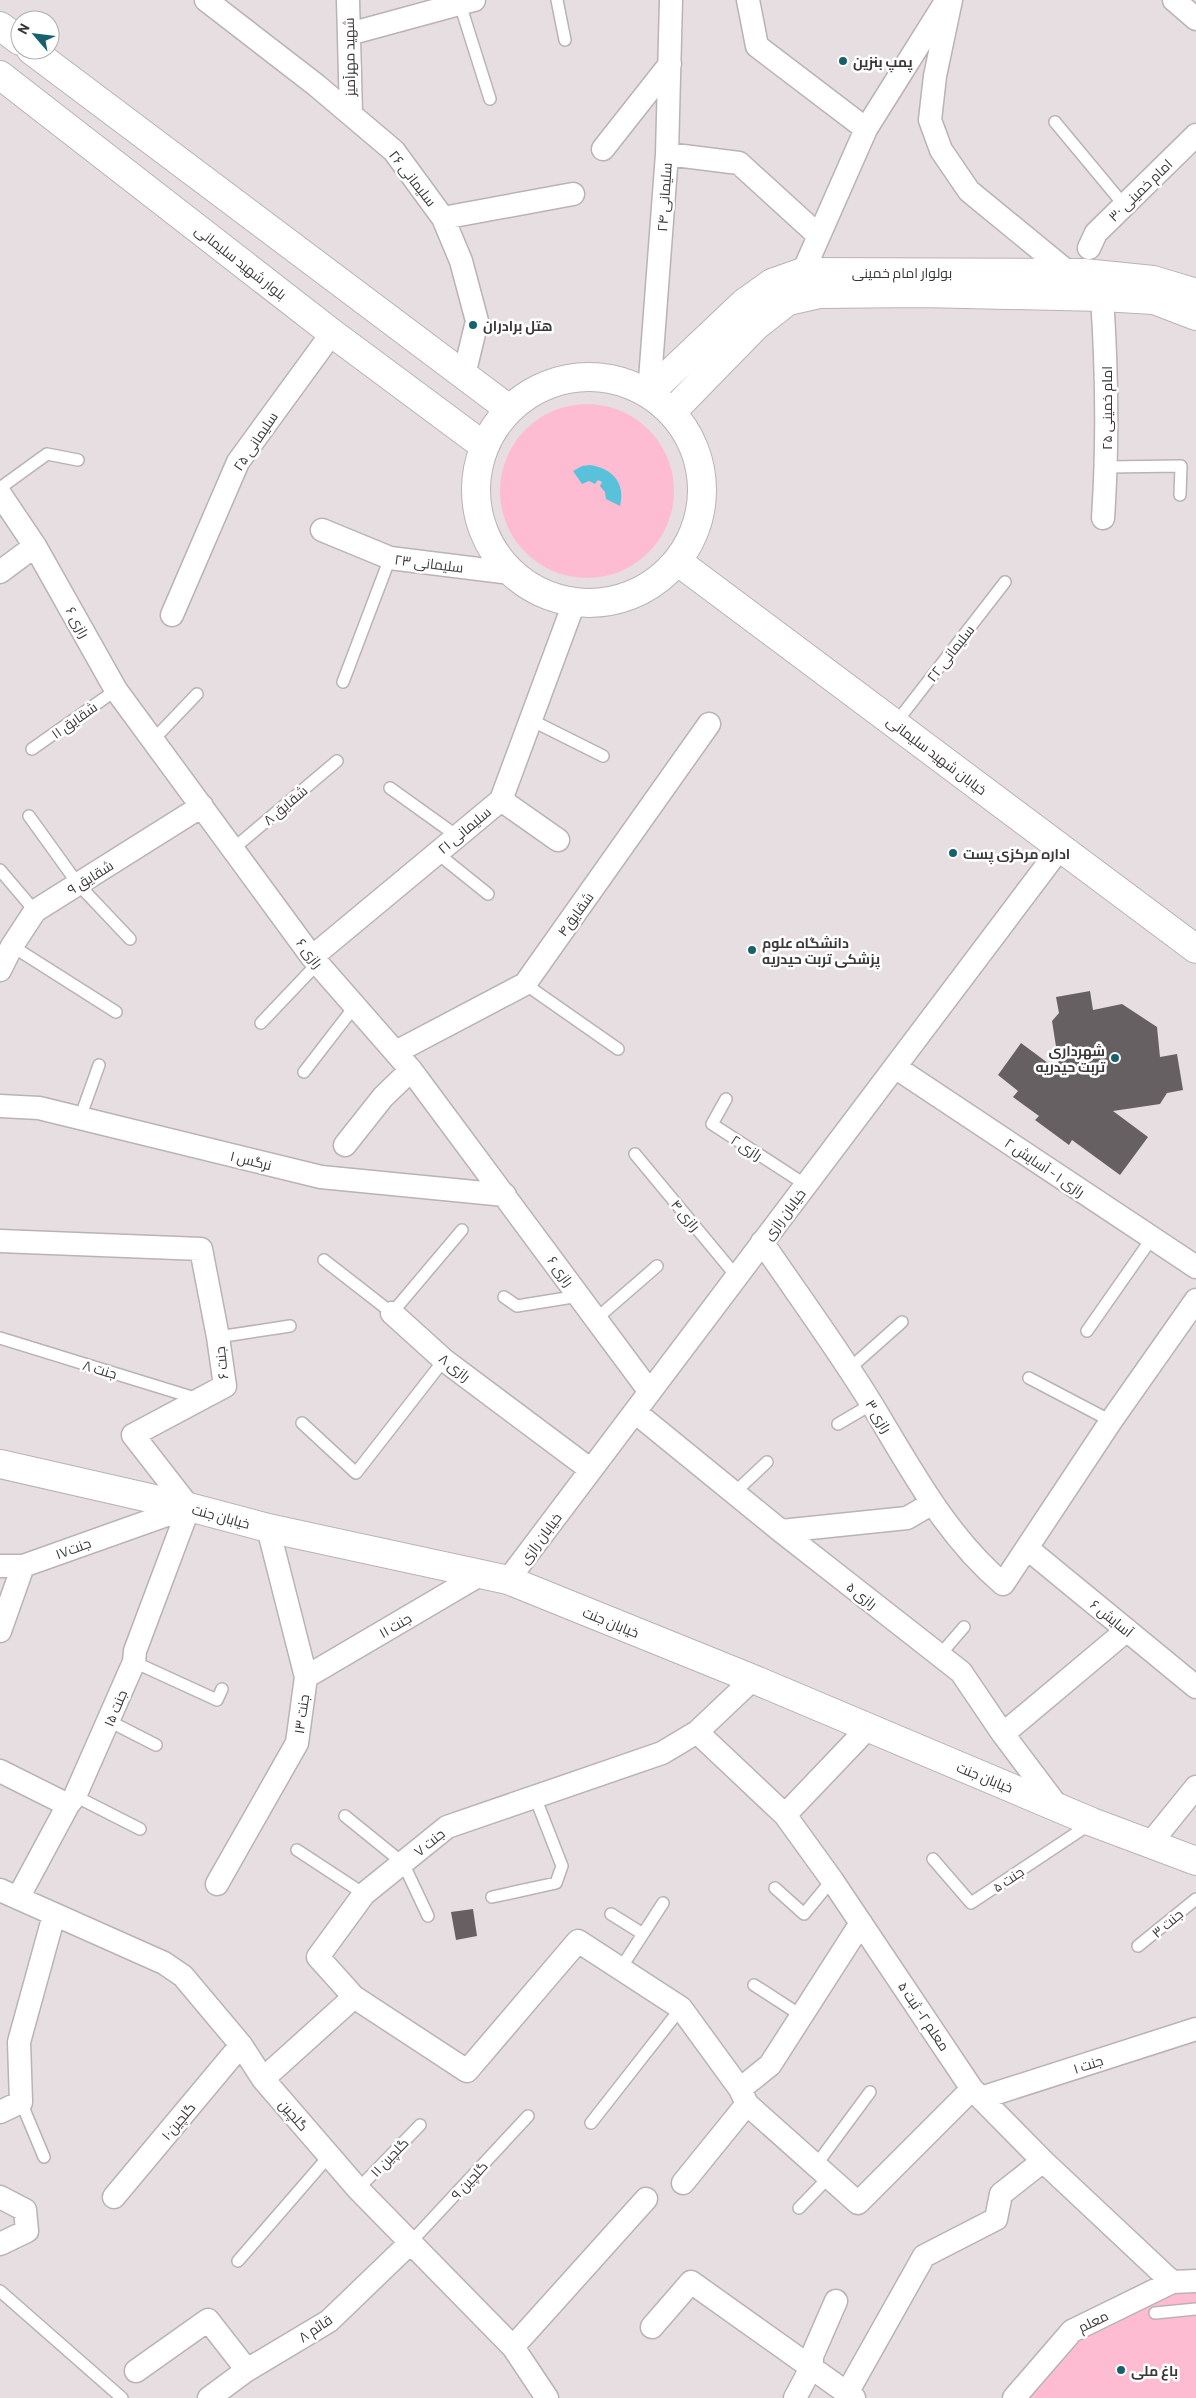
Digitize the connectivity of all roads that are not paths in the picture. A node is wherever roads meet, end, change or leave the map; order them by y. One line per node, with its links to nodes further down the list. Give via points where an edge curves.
1 (206, 0): 19 (street, سلیمانی ۲۶)
2 (348, 0): 13 (street, شهید مهرآمیز)
3 (557, 0): 14 (lane)
4 (671, 0): 16 (street, سلیمانی ۲۴)
5 (748, 0): 21 (street, via 757,46)
6 (947, 0): 21 (street)
7 (951, 0): 31 (street, via 930,120 941,150 969,191)
8 (1174, 0): 10 (street)
9 (464, 1): 13 (street); 18 (lane)
10 (1196, 19)
11 (0, 26): 12 (main road)
12 (10, 34)
13 (349, 34): 19 (street, شهید مهرآمیز)
14 (565, 40)
15 (44, 60): 36 (main road)
16 (670, 64): 23 (street); 24 (street, سلیمانی ۲۴)
17 (0, 75): 35 (main road, بلوار شهید سلیمانی)
18 (490, 99)
19 (351, 114): 27 (street, سلیمانی ۲۶, via 394,151)
20 (1055, 122): 26 (lane)
21 (866, 129): 28 (street)
22 (1196, 135): 26 (street, امام خمینی ۳۰)
23 (603, 149)
24 (667, 154): 28 (street, via 739,163); 37 (street, سلیمانی ۲۴)
25 (573, 194): 27 (street)
26 (1124, 205): 29 (street, امام خمینی ۳۰, via 1093,236)
27 (443, 218): 36 (street, سلیمانی ۲۶, via 461,261 477,321)
28 (819, 236): 30 (street)
29 (1089, 248)
30 (803, 272): 31 (main road, بولوار امام خمینی); 37 (main road, بولوار امام خمینی, via 772,283 744,303)
31 (1069, 273): 32 (main road, بولوار امام خمینی, via 1153,280)
32 (1196, 293)
33 (1102, 297): 34 (main road, بولوار امام خمینی, via 1154,300); 39 (main road, بولوار امام خمینی, via 828,294 788,301 756,326); 42 (street, امام خمینی ۲۵)
34 (1196, 316)
35 (332, 333): 40 (main road, بلوار شهید سلیمانی); 55 (street, سلیمانی ۲۵, via 238,462)
36 (464, 375): 38 (main road)
37 (649, 393): 38 (main road, via 621,380 591,376 561,379 540,388); 39 (main road)
38 (509, 409): 40 (main road)
39 (672, 412): 50 (main road, via 690,438 701,469 702,501 694,533)
40 (484, 446): 52 (main road, via 476,473 481,527 493,551)
41 (78, 460): 43 (lane, via 48,454)
42 (1107, 467): 45 (lane, via 1181,466); 46 (street, امام خمینی ۲۵)
43 (0, 488)
44 (0, 494): 48 (street, رازی ۶)
45 (1180, 495)
46 (1103, 518)
47 (322, 530): 49 (street, سلیمانی ۲۳)
48 (35, 546): 51 (street); 57 (street, رازی ۶)
49 (390, 558): 52 (street, سلیمانی ۲۳); 56 (lane)
50 (677, 561): 54 (main road, via 656,581 631,595 603,602); 61 (main road, خیابان شهید سلیمانی)
51 (0, 572)
52 (511, 573): 54 (main road, via 540,593)
53 (1005, 582): 61 (lane, سلیمانی ۲۲)
54 (574, 602): 59 (street, سلیمانی ۲۱)
55 (172, 615)
56 (343, 682)
57 (116, 690): 62 (street, رازی ۶); 63 (lane, شقایق ۱۱)
58 (197, 694): 62 (lane)
59 (531, 720): 64 (lane); 67 (street, سلیمانی ۲۱)
60 (709, 724): 84 (street, شقایق۴)
61 (895, 724): 72 (main road, خیابان شهید سلیمانی)
62 (154, 739): 68 (street, رازی ۶)
63 (32, 749)
64 (603, 756)
65 (337, 761): 73 (lane, شقایق ۸)
66 (390, 788): 70 (lane)
67 (501, 800): 70 (street, سلیمانی ۲۱); 71 (street)
68 (202, 806): 73 (street, رازی ۶); 76 (street, شقایق ۹)
69 (29, 816): 76 (lane)
70 (457, 836): 74 (street, سلیمانی ۲۱)
71 (558, 840)
72 (1060, 848): 81 (main road, خیابان شهید سلیمانی); 91 (street, خیابان رازی)
73 (232, 849): 82 (street, رازی ۶)
74 (437, 853): 77 (lane); 82 (street, سلیمانی ۲۱)
75 (0, 870): 78 (lane)
76 (78, 884): 78 (street, شقایق ۹); 79 (lane)
77 (488, 894)
78 (36, 911): 80 (street, شقایق ۹)
79 (130, 939)
80 (12, 946): 83 (street, شقایق ۹); 86 (lane)
81 (1195, 946)
82 (315, 960): 85 (street, رازی ۶); 87 (lane)
83 (0, 970)
84 (525, 984): 88 (lane); 89 (street, شقایق۴)
85 (355, 1006): 89 (street, رازی ۶); 93 (lane)
86 (116, 1012)
87 (261, 1023)
88 (618, 1049)
89 (396, 1052): 92 (street, رازی ۶)
90 (99, 1065): 96 (lane)
91 (895, 1066): 99 (street, خیابان رازی); 102 (street, رازی ۱ - آسایش ۲)
92 (411, 1070): 97 (street, via 383,1097); 100 (street, رازی ۶)
93 (304, 1072)
94 (726, 1100): 99 (lane, رازی ۲, via 712,1124)
95 (0, 1106): 96 (street, نرگس ۱, via 39,1108)
96 (80, 1118): 100 (street, نرگس ۱, via 321,1176)
97 (345, 1145)
98 (635, 1154): 108 (lane, رازی ۴)
99 (806, 1185): 104 (street, خیابان رازی)
100 (505, 1195): 109 (street, رازی ۶)
101 (462, 1230): 112 (lane)
102 (1152, 1238): 107 (street, رازی ۱ - آسایش ۲); 116 (lane)
103 (0, 1241): 117 (street, جنت ۶, via 201,1249)
104 (762, 1242): 108 (street, خیابان رازی); 120 (street, رازی ۳)
105 (324, 1260): 112 (lane, رازی ۸)
106 (657, 1266): 113 (lane)
107 (1196, 1267)
108 (737, 1276): 122 (street, خیابان رازی)
109 (579, 1296): 110 (lane, via 517,1306); 113 (street, رازی ۶)
110 (504, 1297)
111 (1196, 1300): 126 (street)
112 (392, 1313): 119 (street, رازی ۸)
113 (596, 1319): 122 (street, رازی ۶)
114 (902, 1322): 120 (lane)
115 (290, 1326): 117 (lane)
116 (1087, 1331)
117 (218, 1337): 123 (street, جنت ۶, via 225,1386)
118 (0, 1338): 123 (lane, جنت ۸)
119 (444, 1360): 127 (lane, via 356,1474); 131 (street, رازی ۸)
120 (849, 1368): 124 (street, رازی ۳)
121 (1029, 1378): 126 (lane)
122 (650, 1392): 125 (street, خیابان رازی)
123 (200, 1400): 134 (street, جنت ۶, via 132,1435)
124 (872, 1404): 128 (lane); 133 (street, رازی ۳)
125 (635, 1412): 131 (street, خیابان رازی); 132 (street, رازی ۵)
126 (1111, 1421): 137 (street)
127 (302, 1423)
128 (838, 1424)
129 (767, 1462): 132 (lane)
130 (0, 1464): 134 (main road, خیابان جنت)
131 (591, 1470): 140 (street, خیابان رازی)
132 (734, 1494): 136 (street, رازی ۵)
133 (931, 1504): 136 (street, via 907,1518); 137 (street, رازی ۳, via 988,1572 1003,1584)
134 (188, 1507): 135 (main road, خیابان جنت); 139 (street, جنت۱۷); 145 (street, جنت ۱۵, via 135,1651)
135 (268, 1528): 140 (main road, خیابان جنت); 146 (street, جنت ۱۳)
136 (781, 1531): 144 (street, رازی ۵)
137 (1028, 1550): 142 (street, آسایش ۶)
138 (0, 1566): 139 (street, جنت۱۷)
139 (23, 1566): 143 (street)
140 (496, 1577): 146 (street, جنت ۱۱); 147 (main road, خیابان جنت)
141 (964, 1627): 144 (lane)
142 (1128, 1630): 148 (street, آسایش ۶); 153 (street)
143 (0, 1631)
144 (939, 1656): 153 (street, رازی ۵, via 961,1672)
145 (134, 1662): 149 (lane, via 217,1700); 150 (street, جنت ۱۵)
146 (306, 1678): 170 (street, جنت ۱۳, via 297,1743)
147 (753, 1679): 151 (main road, خیابان جنت); 152 (street, جنت ۷)
148 (1196, 1687)
149 (222, 1689)
150 (109, 1721): 154 (lane); 158 (street, جنت ۱۵)
151 (867, 1729): 159 (main road, خیابان جنت); 160 (street)
152 (698, 1732): 157 (street, جنت ۷, via 662,1753); 160 (street, معلم ۲- ثبت ۵)
153 (1002, 1734): 159 (street, رازی ۵)
154 (156, 1745)
155 (0, 1770): 158 (street)
156 (1196, 1787): 164 (street)
157 (535, 1797): 168 (street, جنت ۷, via 446,1827); 174 (lane, via 562,1866 556,1883)
158 (72, 1800): 163 (lane); 172 (street, جنت ۱۵)
159 (1058, 1807): 162 (main road, خیابان جنت)
160 (785, 1815): 169 (street, معلم ۲- ثبت ۵)
161 (345, 1816): 168 (lane)
162 (1092, 1822): 164 (main road, خیابان جنت); 166 (lane, جنت ۵, via 971,1903)
163 (140, 1829)
164 (1150, 1844): 167 (main road, خیابان جنت)
165 (297, 1850): 173 (lane)
166 (933, 1860)
167 (1196, 1861)
168 (403, 1863): 173 (street, جنت ۷); 179 (lane)
169 (832, 1880): 171 (lane, via 804,1914); 180 (street, معلم ۲- ثبت ۵)
170 (217, 1884)
171 (776, 1888)
172 (9, 1894): 178 (street, گلچین)
173 (364, 1894): 185 (street, جنت ۷, via 318,1957)
174 (492, 1897)
175 (1196, 1899): 182 (lane, جنت ۳)
176 (663, 1904): 181 (lane)
177 (612, 1914): 181 (lane)
178 (54, 1915): 189 (street, گلچین, via 164,1963 182,1976); 194 (street, via 19,2042)
179 (428, 1916)
180 (861, 1923): 187 (street); 192 (street, معلم ۲- ثبت ۵)
181 (643, 1934): 183 (lane)
182 (1138, 1946)
183 (621, 1968): 185 (street, via 578,1941 467,2072); 186 (street)
184 (754, 1984): 187 (lane)
185 (354, 1997): 190 (street)
186 (681, 2008): 193 (street); 197 (lane)
187 (802, 2016): 193 (street, via 770,2065)
188 (1196, 2029): 192 (street, جنت ۱)
189 (241, 2045): 190 (street, گلچین); 206 (street, گلچین۱۰)
190 (263, 2079): 199 (street, گلچین)
191 (870, 2092): 202 (lane)
192 (977, 2093): 201 (street, معلم ۲- ثبت ۵); 202 (street, via 858,2203)
193 (743, 2096): 202 (street); 203 (street)
194 (20, 2102): 195 (street); 200 (lane)
195 (0, 2112)
196 (528, 2116): 210 (lane, گلچین ۹)
197 (591, 2123)
198 (420, 2125): 204 (lane, گلچین ۱۱)
199 (329, 2156): 204 (street, گلچین); 211 (lane)
200 (44, 2157)
201 (1043, 2161): 213 (street, معلم ۲- ثبت ۵); 223 (street, via 1001,2194 996,2218 924,2256)
202 (822, 2171): 208 (lane)
203 (683, 2183)
204 (358, 2189): 210 (street, گلچین)
205 (0, 2197): 209 (street, via 25,2210 26,2231)
206 (114, 2197)
207 (646, 2199): 219 (street)
208 (799, 2208)
209 (0, 2244)
210 (410, 2244): 219 (street, گلچین); 221 (street, قائم ۸, via 329,2321)
211 (238, 2261)
212 (1196, 2281): 213 (street, معلم)
213 (1172, 2282): 228 (street, معلم, via 1072,2331)
214 (0, 2291): 224 (lane)
215 (836, 2301): 220 (street, via 812,2356)
216 (1196, 2309): 217 (lane)
217 (1154, 2313)
218 (652, 2327): 220 (street, via 691,2282)
219 (513, 2347): 226 (street, گلچین)
220 (812, 2366): 223 (street); 227 (street)
221 (247, 2370): 222 (street, via 208,2320); 225 (street, قائم ۸)
222 (136, 2371)
223 (851, 2395)
224 (122, 2398)
225 (210, 2398)
226 (547, 2398)
227 (795, 2398)
228 (1014, 2398)

